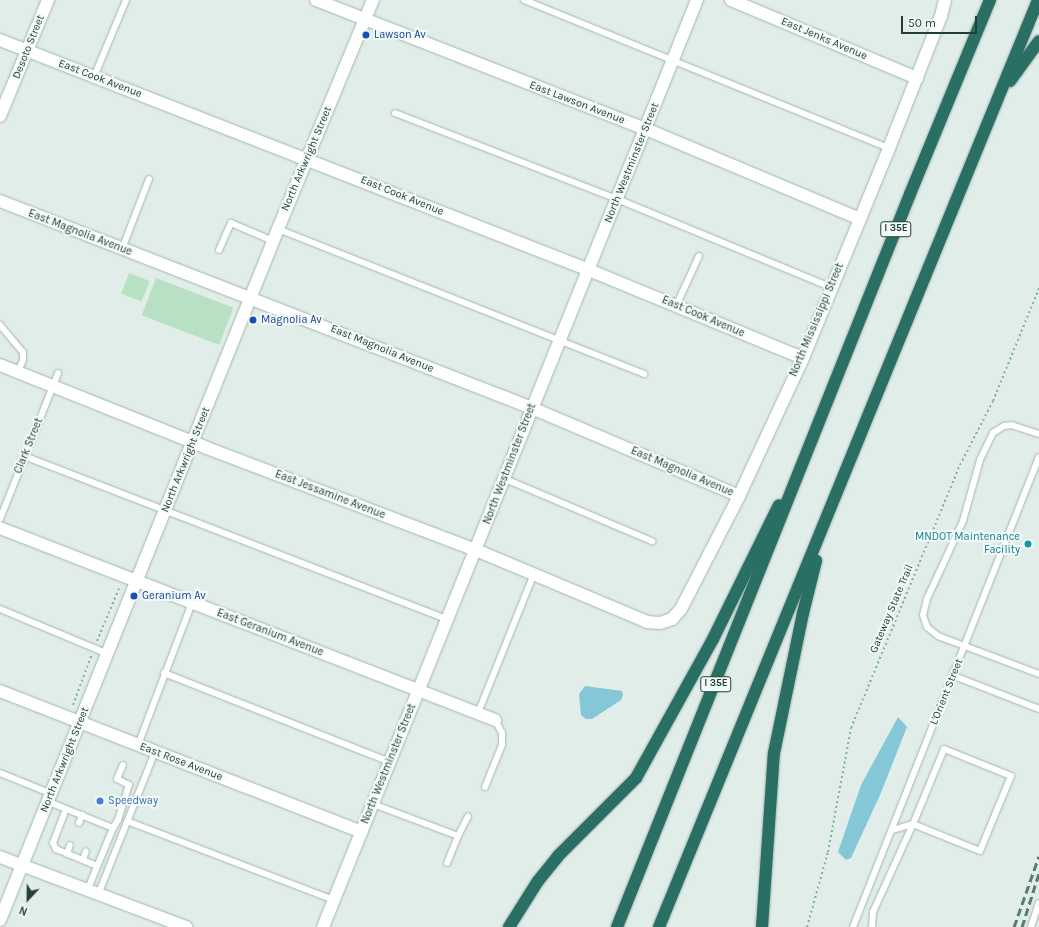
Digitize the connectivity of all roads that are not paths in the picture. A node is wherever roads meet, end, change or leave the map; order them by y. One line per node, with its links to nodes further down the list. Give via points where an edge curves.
1 (48, 0): 14 (street, Desoto Street)
2 (126, 0): 16 (lane)
3 (316, 0): 11 (street, East Lawson Avenue)
4 (373, 0): 11 (street, North Arkwright Street)
5 (524, 0): 15 (lane)
6 (697, 0): 15 (street, North Westminster Street)
7 (731, 0): 17 (street, East Jenks Avenue)
8 (945, 0): 17 (street, North Mississippi Street)
9 (990, 0): 47 (highway, I 35E)
10 (1038, 0): 18 (highway)
11 (366, 19): 21 (street, East Lawson Avenue); 23 (street, North Arkwright Street)
12 (0, 40): 14 (street, East Cook Avenue)
13 (1039, 41): 18 (highway)
14 (28, 51): 16 (street, East Cook Avenue); 20 (street, Desoto Street)
15 (674, 60): 21 (street, North Westminster Street); 22 (lane)
16 (94, 77): 23 (street, East Cook Avenue)
17 (917, 78): 22 (street, North Mississippi Street)
18 (999, 97): 55 (highway)
19 (395, 113): 25 (lane)
20 (0, 116)
21 (646, 129): 25 (street, North Westminster Street); 27 (street, East Lawson Avenue)
22 (889, 148): 27 (street, North Mississippi Street)
23 (307, 160): 28 (street, North Arkwright Street); 33 (street, East Cook Avenue)
24 (149, 179): 30 (lane)
25 (617, 199): 33 (street, North Westminster Street); 34 (lane)
26 (0, 201): 30 (street, East Magnolia Avenue)
27 (860, 218): 34 (street, North Mississippi Street)
28 (278, 229): 29 (street, North Arkwright Street); 38 (lane)
29 (273, 241): 31 (lane, via 231,223); 35 (street, North Arkwright Street)
30 (122, 249): 35 (street, East Magnolia Avenue)
31 (219, 250)
32 (699, 256): 36 (lane)
33 (589, 270): 36 (street, East Cook Avenue); 38 (street, North Westminster Street)
34 (831, 287): 39 (street, North Mississippi Street)
35 (250, 299): 45 (street, East Magnolia Avenue); 48 (street, North Arkwright Street)
36 (676, 306): 39 (street, East Cook Avenue)
37 (0, 325): 41 (lane, via 23,352)
38 (560, 339): 43 (lane); 45 (street, North Westminster Street)
39 (803, 358): 52 (street, North Mississippi Street)
40 (0, 365): 41 (street, East Jessamine Avenue)
41 (18, 372): 44 (street, East Jessamine Avenue)
42 (58, 373): 44 (lane, Clark Street)
43 (644, 374)
44 (53, 386): 48 (street, East Jessamine Avenue); 49 (lane, Clark Street)
45 (532, 408): 51 (street, North Westminster Street); 52 (street, East Magnolia Avenue)
46 (1039, 434): 65 (lane, via 1012,425 1004,426 993,433 980,460 961,527 924,607 923,615 927,627 938,636)
47 (812, 440): 110 (highway, via 713,639 636,778 558,856 538,881); 111 (highway, I 35E)
48 (194, 441): 53 (street, North Arkwright Street); 58 (street, East Jessamine Avenue)
49 (24, 456): 53 (lane); 54 (lane, Clark Street)
50 (1039, 457): 65 (lane, L'Orient Street)
51 (505, 479): 57 (lane); 58 (street, North Westminster Street)
52 (739, 496): 64 (street, North Mississippi Street, via 681,609 672,619)
53 (166, 512): 60 (street, North Arkwright Street); 63 (lane)
54 (0, 519)
55 (827, 519): 112 (highway); 113 (highway, via 803,613 774,753)
56 (0, 528): 60 (street, East Geranium Avenue)
57 (652, 541)
58 (476, 550): 59 (street, East Jessamine Avenue); 63 (street, North Westminster Street)
59 (534, 574): 64 (street, East Jessamine Avenue, via 647,622); 73 (lane)
60 (137, 582): 61 (street, East Geranium Avenue); 66 (street, North Arkwright Street)
61 (192, 603): 67 (lane); 70 (street, East Geranium Avenue)
62 (0, 609): 66 (lane)
63 (448, 620): 70 (street, North Westminster Street)
64 (660, 622)
65 (966, 647): 68 (lane); 69 (lane, L'Orient Street)
66 (108, 654): 75 (street, North Arkwright Street)
67 (164, 673): 76 (lane); 78 (lane)
68 (1039, 674)
69 (954, 676): 72 (lane); 93 (lane, L'Orient Street)
70 (419, 690): 73 (street, East Geranium Avenue); 78 (street, North Westminster Street)
71 (0, 691): 75 (street, East Rose Avenue)
72 (1039, 709)
73 (478, 713): 74 (street, East Geranium Avenue)
74 (495, 720): 81 (lane, via 502,733 502,745)
75 (81, 723): 76 (street, East Rose Avenue); 82 (street, North Arkwright Street)
76 (138, 745): 77 (street, East Rose Avenue)
77 (155, 752): 87 (lane); 94 (street, East Rose Avenue)
78 (390, 762): 83 (street, North Westminster Street)
79 (123, 765): 91 (lane, via 117,779 129,785 118,820)
80 (0, 773): 82 (lane)
81 (485, 787)
82 (50, 798): 84 (lane); 102 (street, North Arkwright Street)
83 (373, 804): 94 (street, North Westminster Street); 95 (lane)
84 (66, 809): 85 (lane); 98 (lane, via 53,843 56,849)
85 (82, 815): 88 (lane); 89 (lane)
86 (468, 816): 95 (lane)
87 (127, 821): 104 (lane); 105 (lane)
88 (98, 822): 91 (lane); 92 (lane)
89 (79, 823)
90 (912, 824): 90 (lane, via 980,852 1011,776 944,748); 93 (lane); 115 (lane, via 873,912)
91 (112, 828): 103 (lane)
92 (95, 829)
93 (892, 830): 114 (lane, L'Orient Street)
94 (362, 832): 105 (street, North Westminster Street)
95 (458, 836): 101 (lane)
96 (70, 845): 98 (lane)
97 (86, 851): 100 (lane)
98 (67, 854): 100 (lane)
99 (0, 857): 102 (street)
100 (83, 860): 103 (lane)
101 (447, 864)
102 (22, 865): 104 (street); 107 (street, North Arkwright Street)
103 (97, 866): 104 (lane)
104 (93, 893): 108 (street)
105 (334, 900): 109 (street, North Westminster Street)
106 (1039, 902): 116 (lane)
107 (0, 920)
108 (186, 927)
109 (323, 927)
110 (509, 927)
111 (618, 927)
112 (660, 927)
113 (762, 927)
114 (853, 927)
115 (872, 927)
116 (1032, 927)

